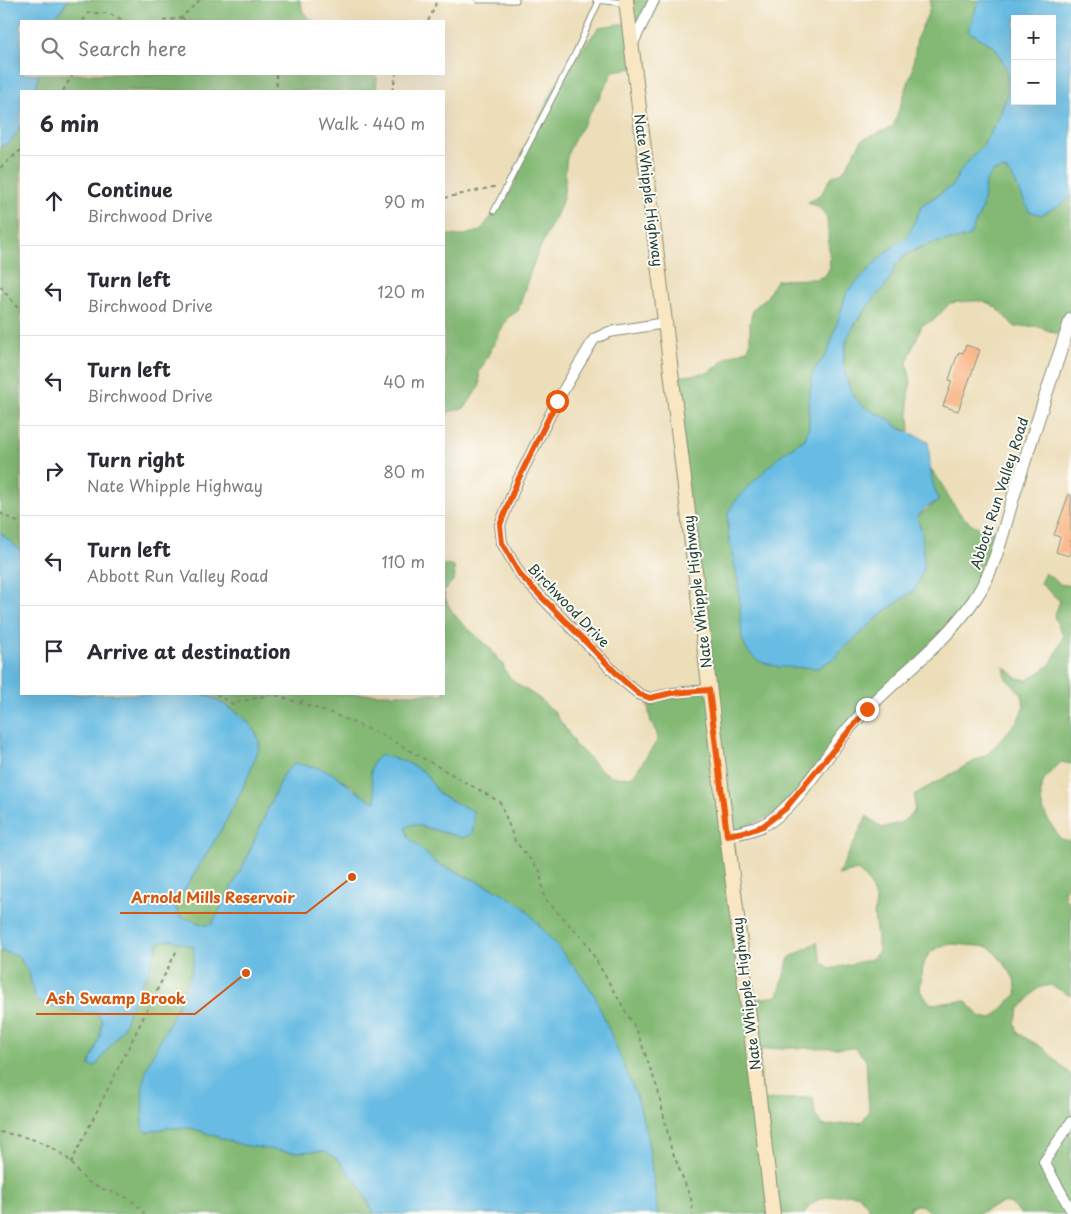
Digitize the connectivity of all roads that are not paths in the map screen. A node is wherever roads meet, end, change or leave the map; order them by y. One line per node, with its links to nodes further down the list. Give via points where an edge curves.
1 (478, 0): 2 (lane)
2 (508, 0): 3 (lane)
3 (516, 0)
4 (597, 0): 6 (lane); 8 (lane, via 575,54)
5 (654, 0): 7 (street)
6 (626, 2): 7 (main road, Nate Whipple Highway)
7 (631, 46): 10 (main road, Nate Whipple Highway)
8 (494, 211)
9 (1071, 319): 12 (street, Abbott Run Valley Road, via 1003,531 985,583 974,601 941,641 855,721 785,809 763,826)
10 (666, 323): 11 (main road, Nate Whipple Highway); 11 (street, Birchwood Drive, via 628,328 594,339 557,401 517,482 500,525 502,543 521,576 639,694 650,698)
11 (709, 690): 12 (main road, Nate Whipple Highway)
12 (727, 835): 15 (main road, Nate Whipple Highway)
13 (1071, 1122): 14 (street, via 1044,1162)
14 (1071, 1210)
15 (773, 1214)

